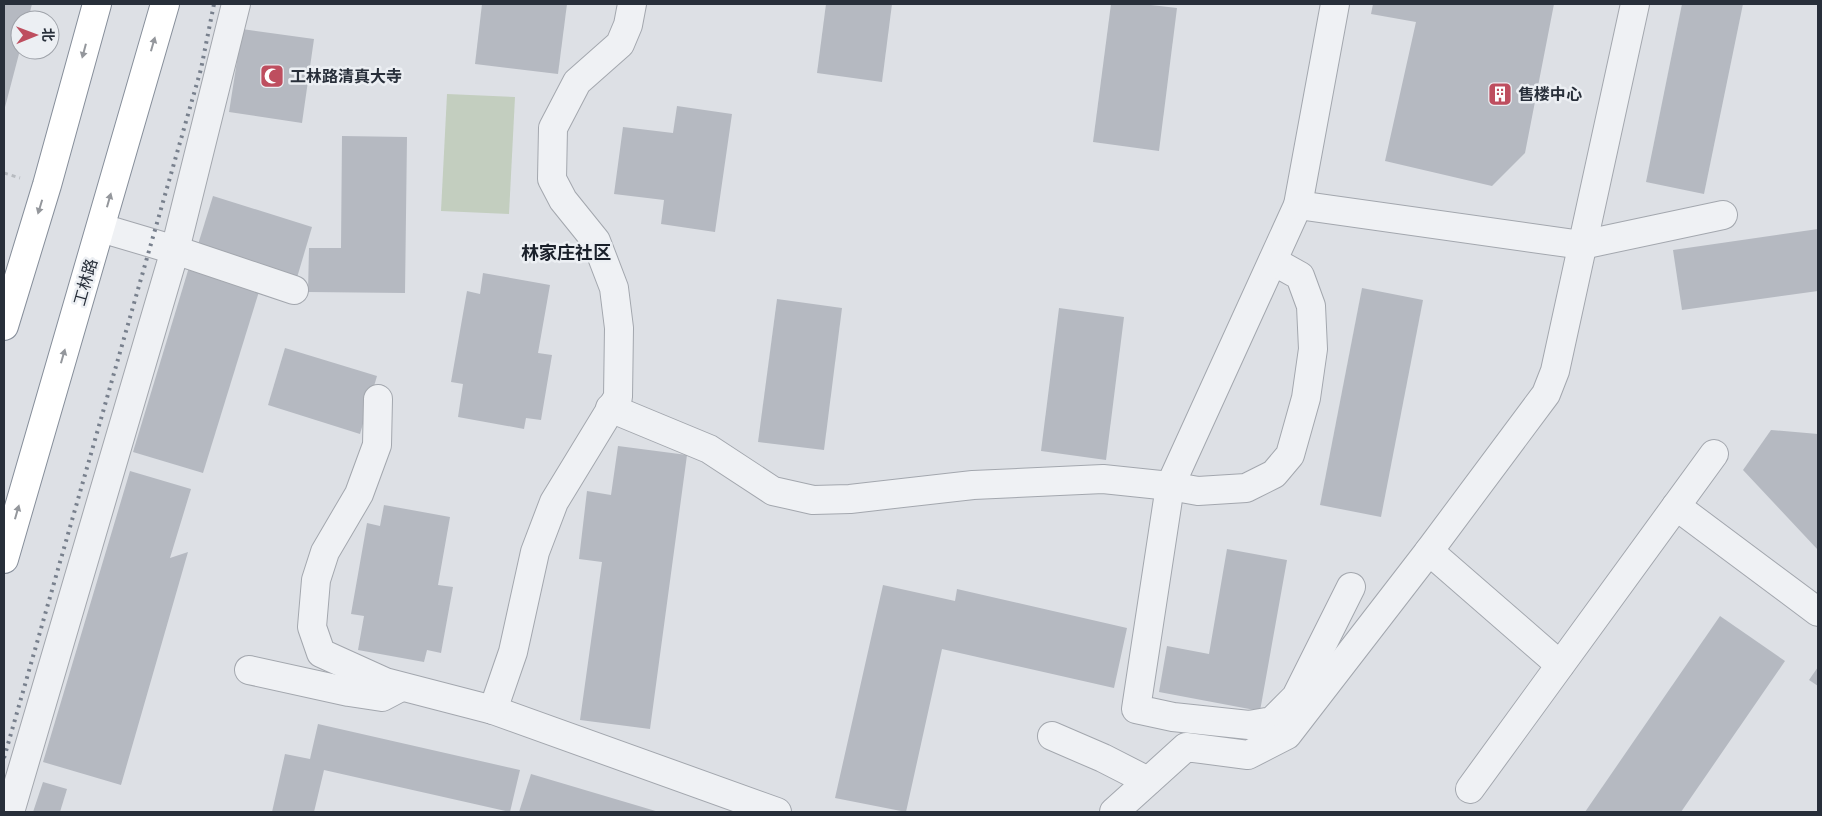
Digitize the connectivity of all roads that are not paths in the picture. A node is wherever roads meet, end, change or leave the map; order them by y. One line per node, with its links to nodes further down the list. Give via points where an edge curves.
1 (97, 4): 14 (highway, one-way to 14)
2 (164, 4): 9 (highway, 工林路, one-way to 2)
3 (236, 4): 11 (street)
4 (632, 4): 16 (street, via 620,44 577,82 553,128 552,179 563,200 596,241 614,288 619,328 618,397)
5 (1335, 4): 7 (street)
6 (1635, 4): 10 (street)
7 (1298, 205): 10 (street); 12 (street)
8 (1724, 215): 10 (street)
9 (101, 228): 11 (street); 21 (highway, 工林路, one-way to 9)
10 (1582, 245): 20 (street, via 1555,371 1546,394)
11 (175, 250): 13 (street); 31 (street)
12 (1272, 261): 18 (street); 18 (street, via 1300,276 1311,306 1313,349 1306,398 1290,455 1274,474 1246,488 1198,491)
13 (294, 290)
14 (4, 326)
15 (378, 398): 26 (street, via 377,445 359,494 325,552 316,580 312,627 321,653 385,682)
16 (610, 408): 18 (street, via 709,449 773,491 813,500 1103,479); 27 (street, via 554,502 535,552 513,652)
17 (1714, 454): 19 (street)
18 (1170, 486): 22 (street, via 1136,709 1173,717 1249,725 1272,721 1296,697)
19 (1676, 506): 23 (street); 24 (street)
20 (1429, 550): 24 (street); 29 (street, via 1287,735 1248,755 1186,747)
21 (4, 559)
22 (1351, 587)
23 (1818, 612)
24 (1560, 665): 30 (street)
25 (249, 670): 26 (street, via 382,697)
26 (402, 686): 27 (street)
27 (493, 710): 32 (street)
28 (1052, 736): 29 (street)
29 (1148, 781): 33 (street)
30 (1470, 789)
31 (10, 812)
32 (777, 812)
33 (1114, 812)

